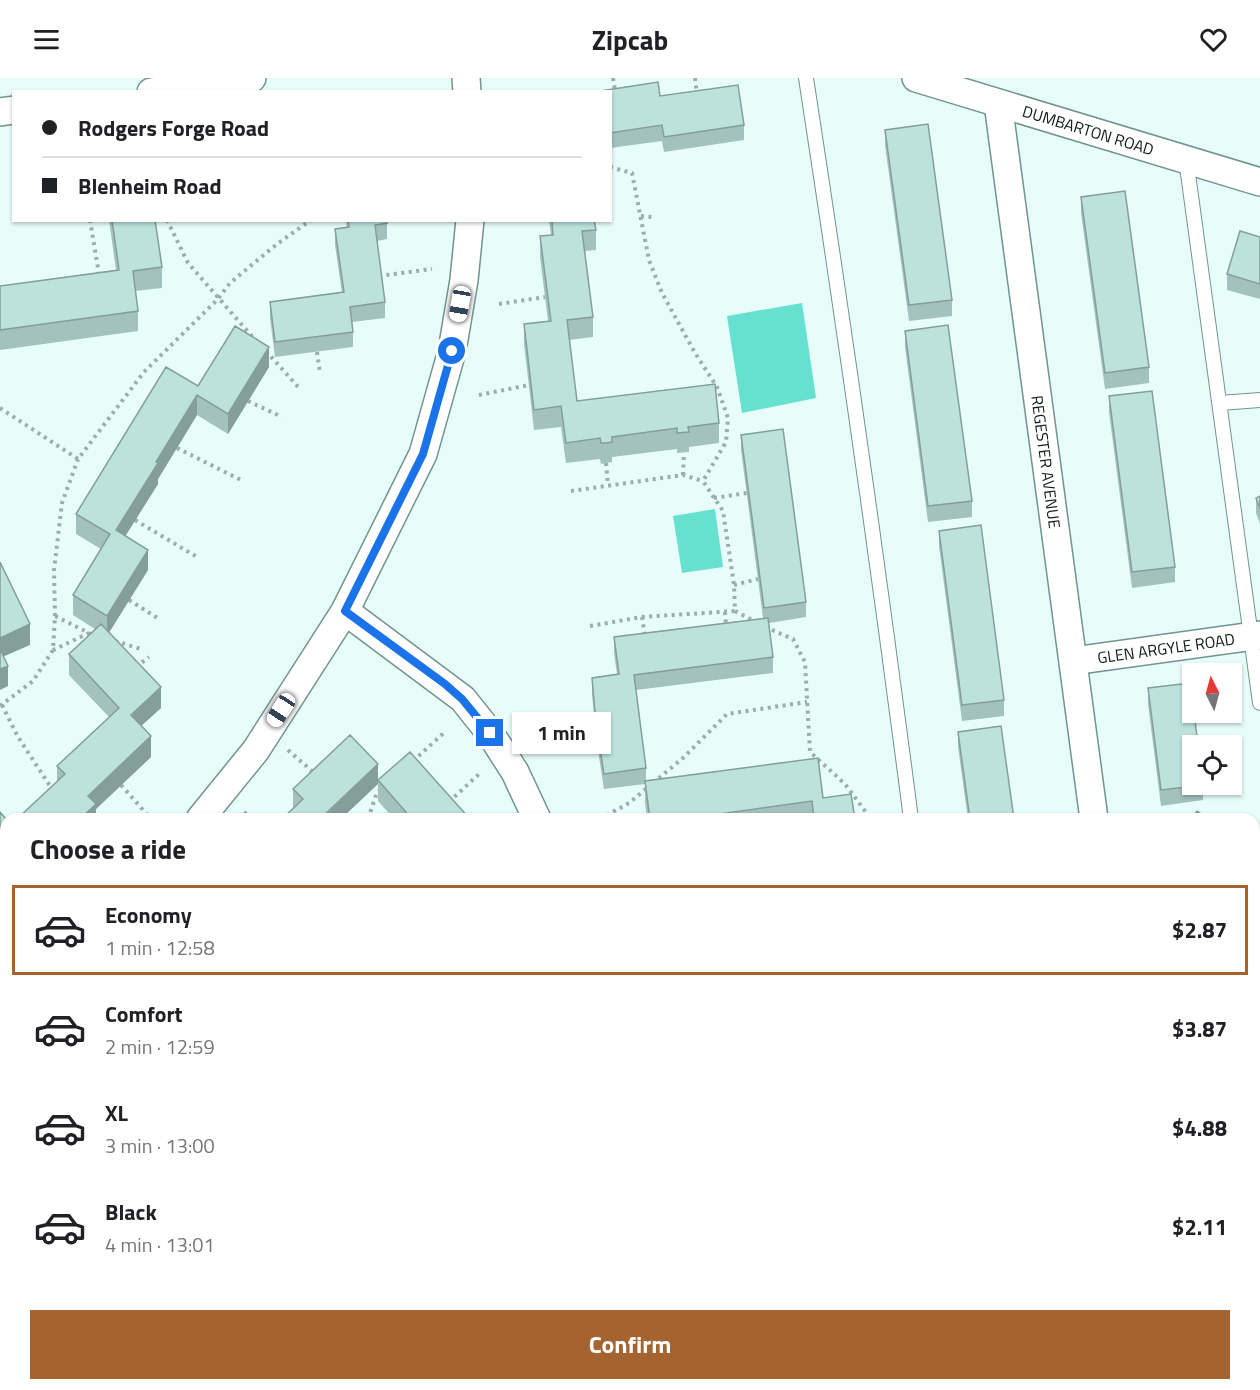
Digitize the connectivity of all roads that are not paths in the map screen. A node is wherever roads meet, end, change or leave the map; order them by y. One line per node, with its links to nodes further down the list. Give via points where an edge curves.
1 (252, 78): 4 (street)
2 (806, 78): 17 (lane)
3 (916, 78): 5 (street, DUMBARTON ROAD)
4 (165, 90)
5 (998, 103): 6 (street, DUMBARTON ROAD); 13 (street, REGESTER AVENUE)
6 (1186, 159): 7 (street, DUMBARTON ROAD); 10 (lane)
7 (1260, 182)
8 (470, 222): 11 (street, via 452,351 423,454)
9 (1260, 400): 10 (lane)
10 (1220, 403): 12 (lane)
11 (345, 611): 15 (street, via 256,750); 16 (street, via 462,699 515,772)
12 (1255, 636): 13 (street, GLEN ARGYLE ROAD); 14 (lane)
13 (1073, 661): 18 (street, REGESTER AVENUE)
14 (1260, 703)
15 (205, 813)
16 (534, 813)
17 (910, 813)
18 (1093, 813)

